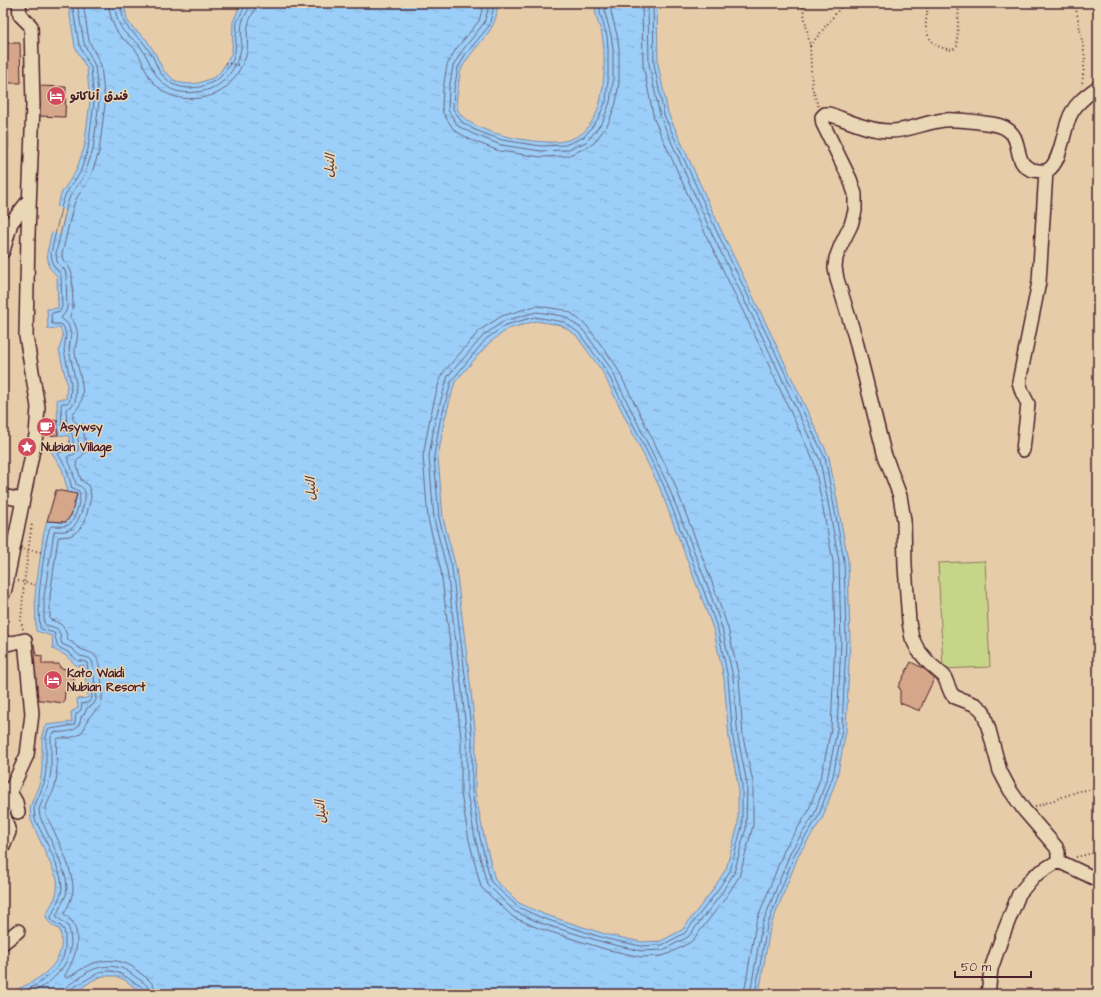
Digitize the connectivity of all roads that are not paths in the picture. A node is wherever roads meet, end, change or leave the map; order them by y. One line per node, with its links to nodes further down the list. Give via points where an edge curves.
1 (20, 3): 4 (street, via 20,15 31,26 33,105)
2 (1098, 87): 3 (street, via 1080,101 1068,118 1057,159)
3 (1046, 171): 6 (street, via 1039,282 1020,376 1021,387 1028,404); 15 (street, via 1030,169 1023,164 1014,136 999,125 944,120 890,131 866,128 829,114 822,117 855,194 852,225 841,245 835,267 884,453 900,496 912,638 929,664 944,676 955,697 976,705 983,712 1000,771 1024,810 1056,847)
4 (29, 200): 5 (street, via 11,224); 8 (street, via 26,336 38,408 36,435)
5 (3, 251)
6 (1023, 450)
7 (3, 496): 8 (street)
8 (23, 500): 9 (street)
9 (5, 588)
10 (3, 645): 11 (street, via 25,640 32,714 27,755)
11 (6, 791): 12 (street, via 16,802); 13 (street, via 3,813)
12 (18, 812)
13 (6, 832): 14 (street)
14 (3, 846)
15 (1058, 861): 16 (street); 19 (street, via 1034,876 1019,894 991,969)
16 (1098, 880)
17 (18, 931): 18 (street)
18 (3, 943)
19 (988, 994)

